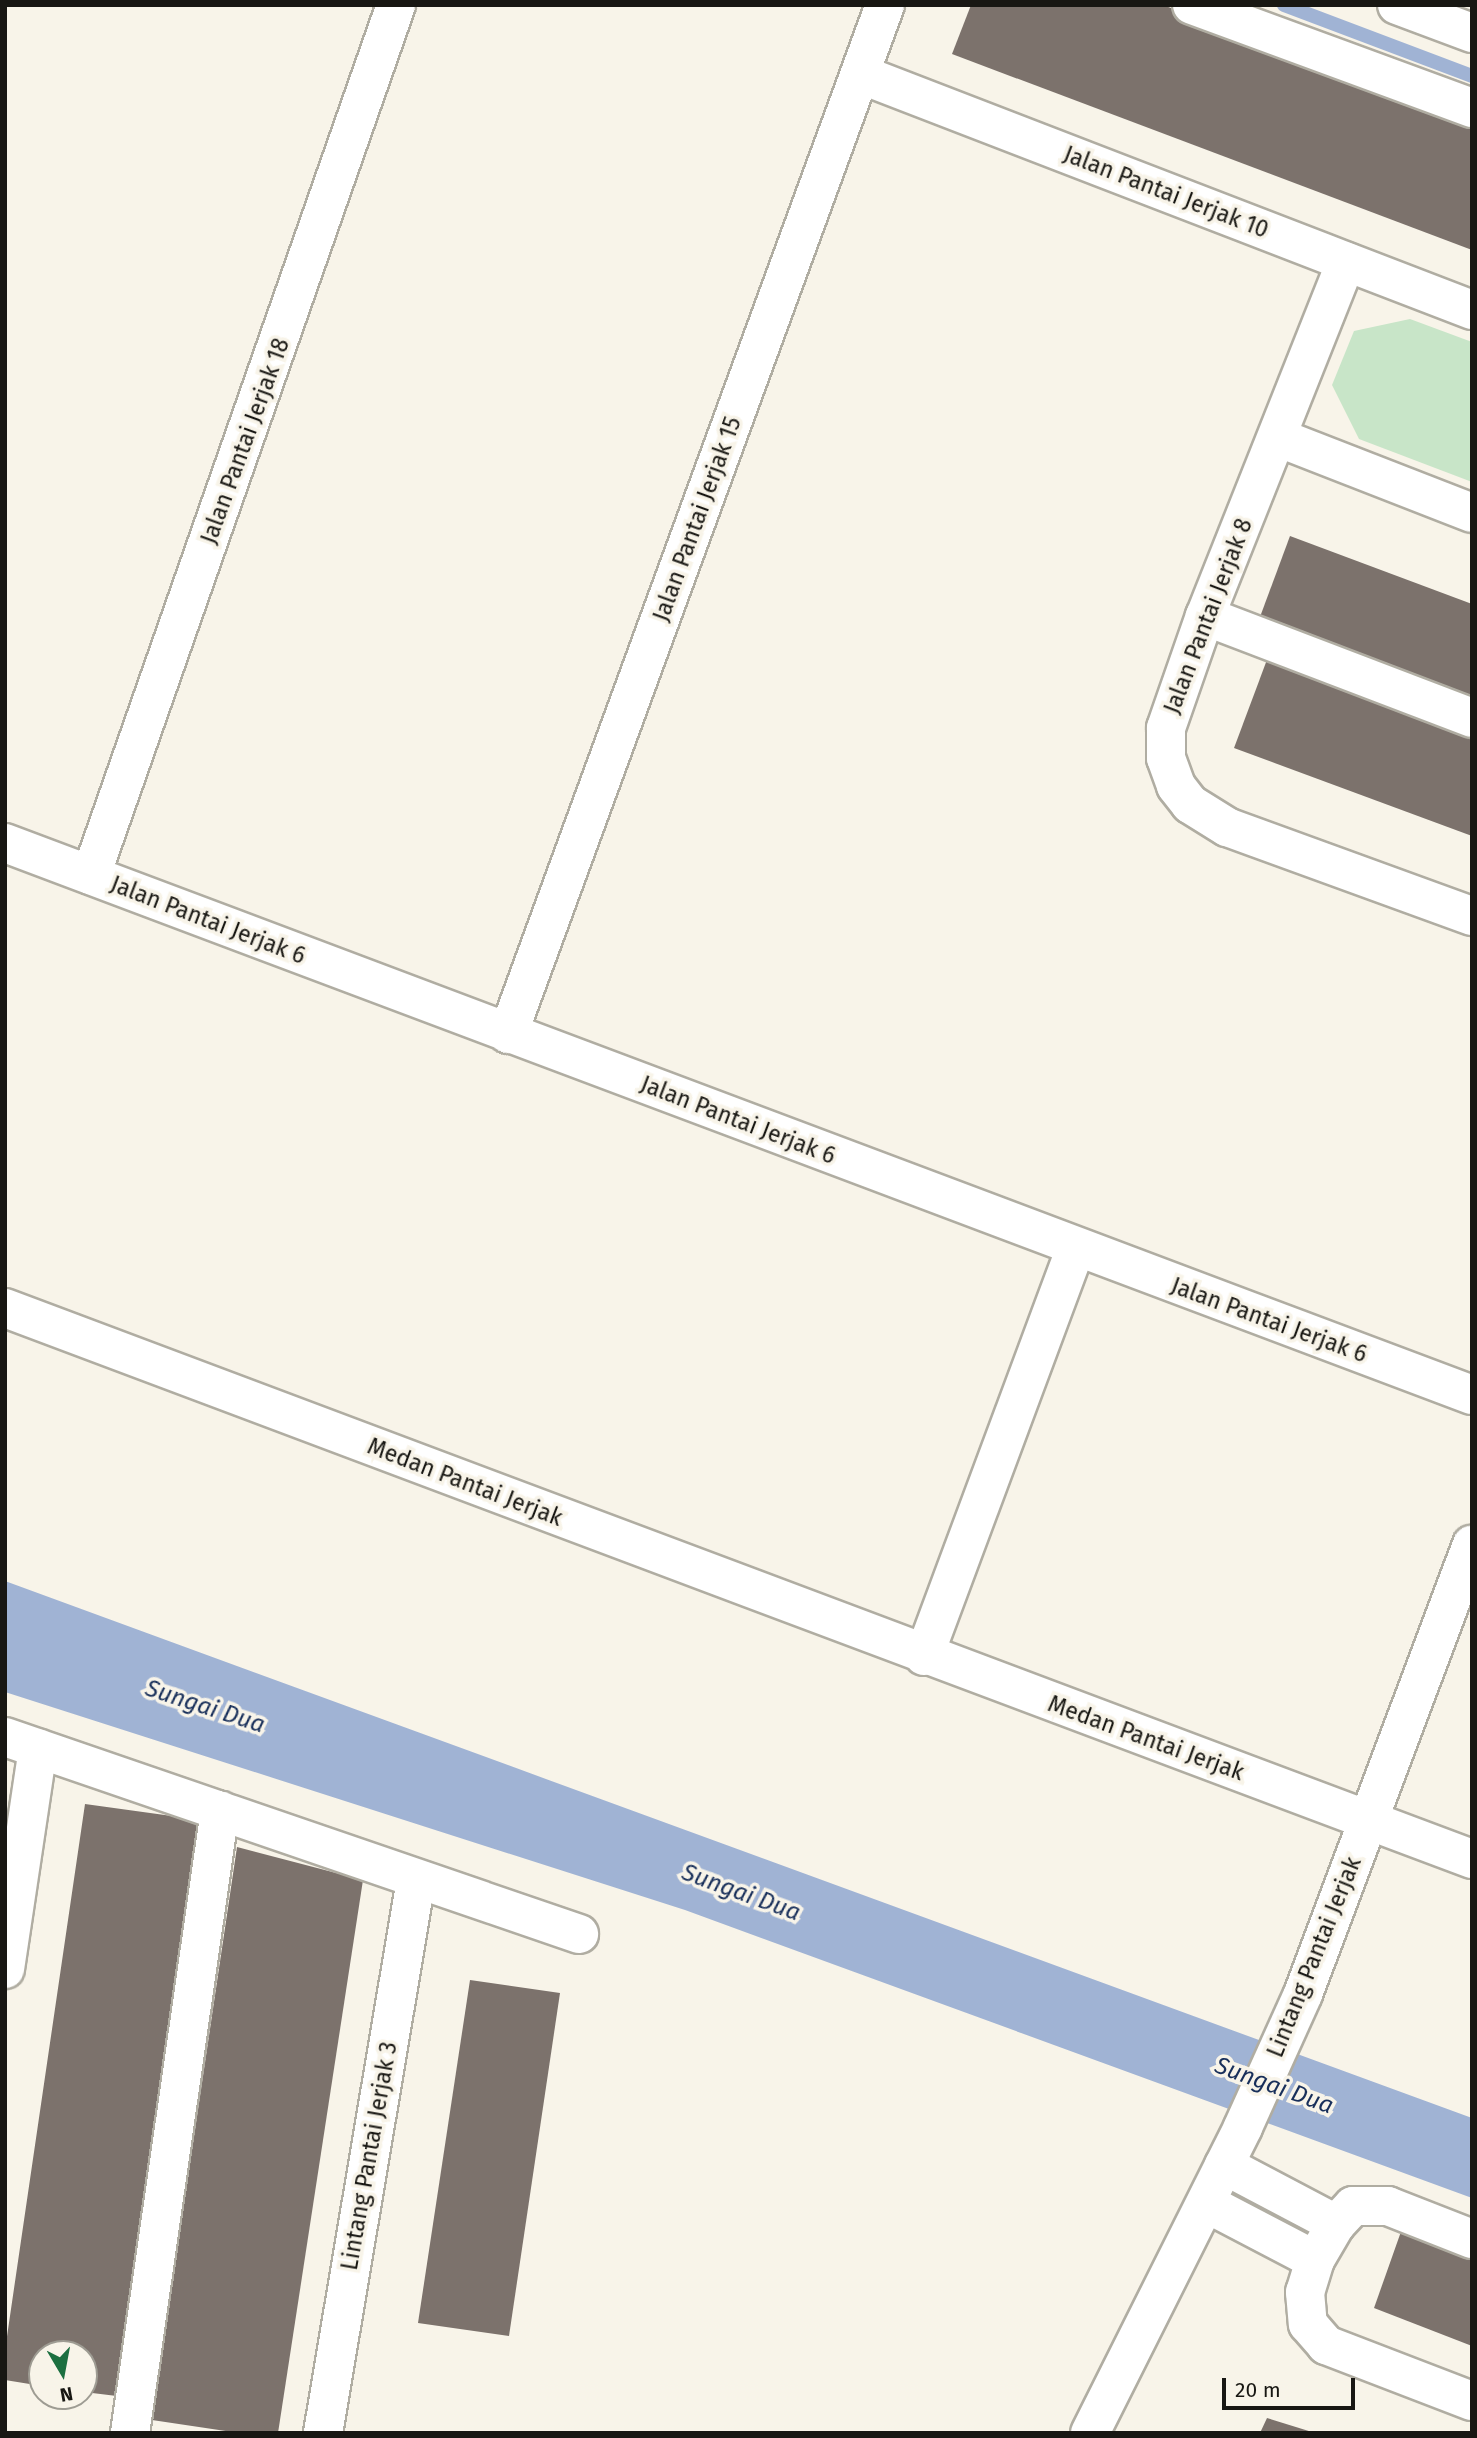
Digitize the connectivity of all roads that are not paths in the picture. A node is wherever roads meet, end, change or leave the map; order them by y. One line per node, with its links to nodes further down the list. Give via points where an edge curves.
1 (396, 5): 15 (street, Jalan Pantai Jerjak 18)
2 (885, 5): 6 (street, Jalan Pantai Jerjak 15)
3 (1192, 5): 7 (street)
4 (1397, 5): 5 (street)
5 (1472, 33)
6 (860, 74): 8 (street, Jalan Pantai Jerjak 10); 17 (street, Jalan Pantai Jerjak 15)
7 (1472, 108)
8 (1346, 262): 9 (street, Jalan Pantai Jerjak 10); 10 (street, Jalan Pantai Jerjak 8)
9 (1472, 310)
10 (1277, 437): 11 (street); 12 (street, Jalan Pantai Jerjak 8)
11 (1472, 513)
12 (1205, 616): 13 (street); 16 (street, Jalan Pantai Jerjak 8, via 1166,727 1166,758 1176,786 1190,804 1227,827)
13 (1472, 718)
14 (5, 843): 15 (street, Jalan Pantai Jerjak 6)
15 (90, 875): 17 (street, Jalan Pantai Jerjak 6)
16 (1472, 916)
17 (508, 1034): 18 (street, Jalan Pantai Jerjak 6)
18 (1076, 1248): 20 (street, Jalan Pantai Jerjak 6); 22 (street)
19 (5, 1308): 22 (street, Medan Pantai Jerjak)
20 (1472, 1395)
21 (1472, 1545): 25 (street, Lintang Pantai Jerjak)
22 (925, 1656): 25 (street, Medan Pantai Jerjak)
23 (22, 1742): 24 (street); 29 (street)
24 (220, 1810): 27 (street); 36 (street)
25 (1368, 1821): 26 (street, Medan Pantai Jerjak); 30 (street, Lintang Pantai Jerjak, via 1303,1994)
26 (1472, 1859)
27 (415, 1880): 28 (street); 37 (street, Lintang Pantai Jerjak 3)
28 (579, 1934)
29 (5, 1969)
30 (1224, 2165): 31 (street, Lintang Pantai Jerjak); 32 (street)
31 (1206, 2203): 34 (street); 38 (street, Lintang Pantai Jerjak)
32 (1336, 2224): 33 (street, via 1353,2206 1365,2203 1388,2206); 34 (street)
33 (1472, 2239)
34 (1315, 2260): 35 (street, via 1305,2292 1308,2325 1326,2345)
35 (1472, 2401)
36 (130, 2433)
37 (323, 2433)
38 (1090, 2433)

